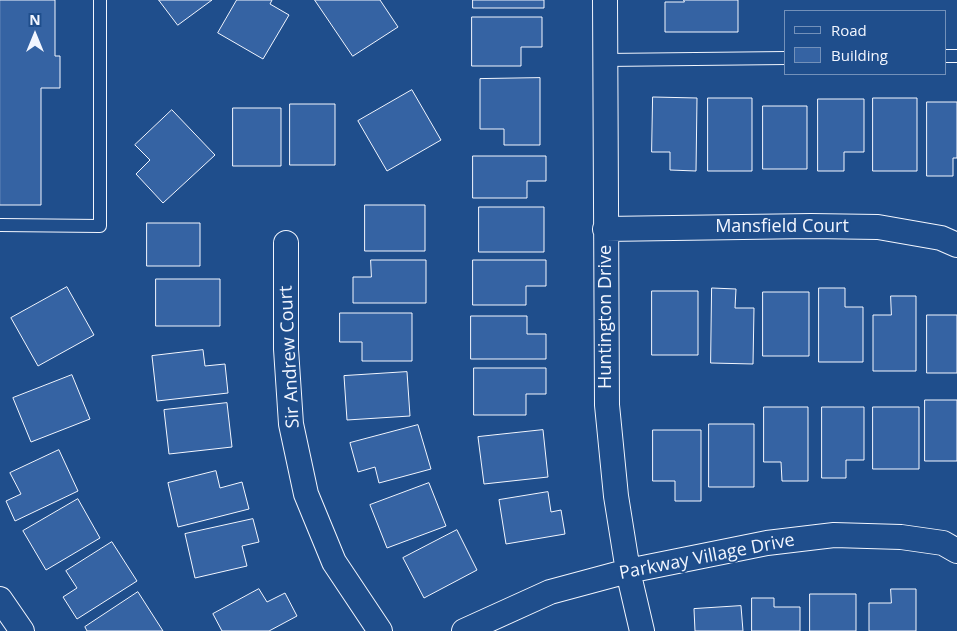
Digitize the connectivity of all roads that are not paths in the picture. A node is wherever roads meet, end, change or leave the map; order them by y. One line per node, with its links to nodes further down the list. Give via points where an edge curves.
1 (100, 0): 5 (lane, via 100,226)
2 (605, 0): 4 (street, Huntington Drive)
3 (784, 58): 4 (lane)
4 (605, 60): 6 (street, Huntington Drive)
5 (0, 225)
6 (605, 229): 8 (street, Mansfield Court, via 878,227 941,238); 10 (street, Huntington Drive, via 607,405)
7 (286, 243): 13 (street, Sir Andrew Court, via 286,349 291,424 306,494 334,562)
8 (957, 246)
9 (957, 550): 10 (street, Parkway Village Drive, via 943,543 901,537 834,535 767,543)
10 (628, 571): 14 (street, Parkway Village Drive, via 550,592); 15 (street, Huntington Drive)
11 (0, 599): 12 (street)
12 (22, 631)
13 (380, 631)
14 (464, 631)
15 (642, 631)

